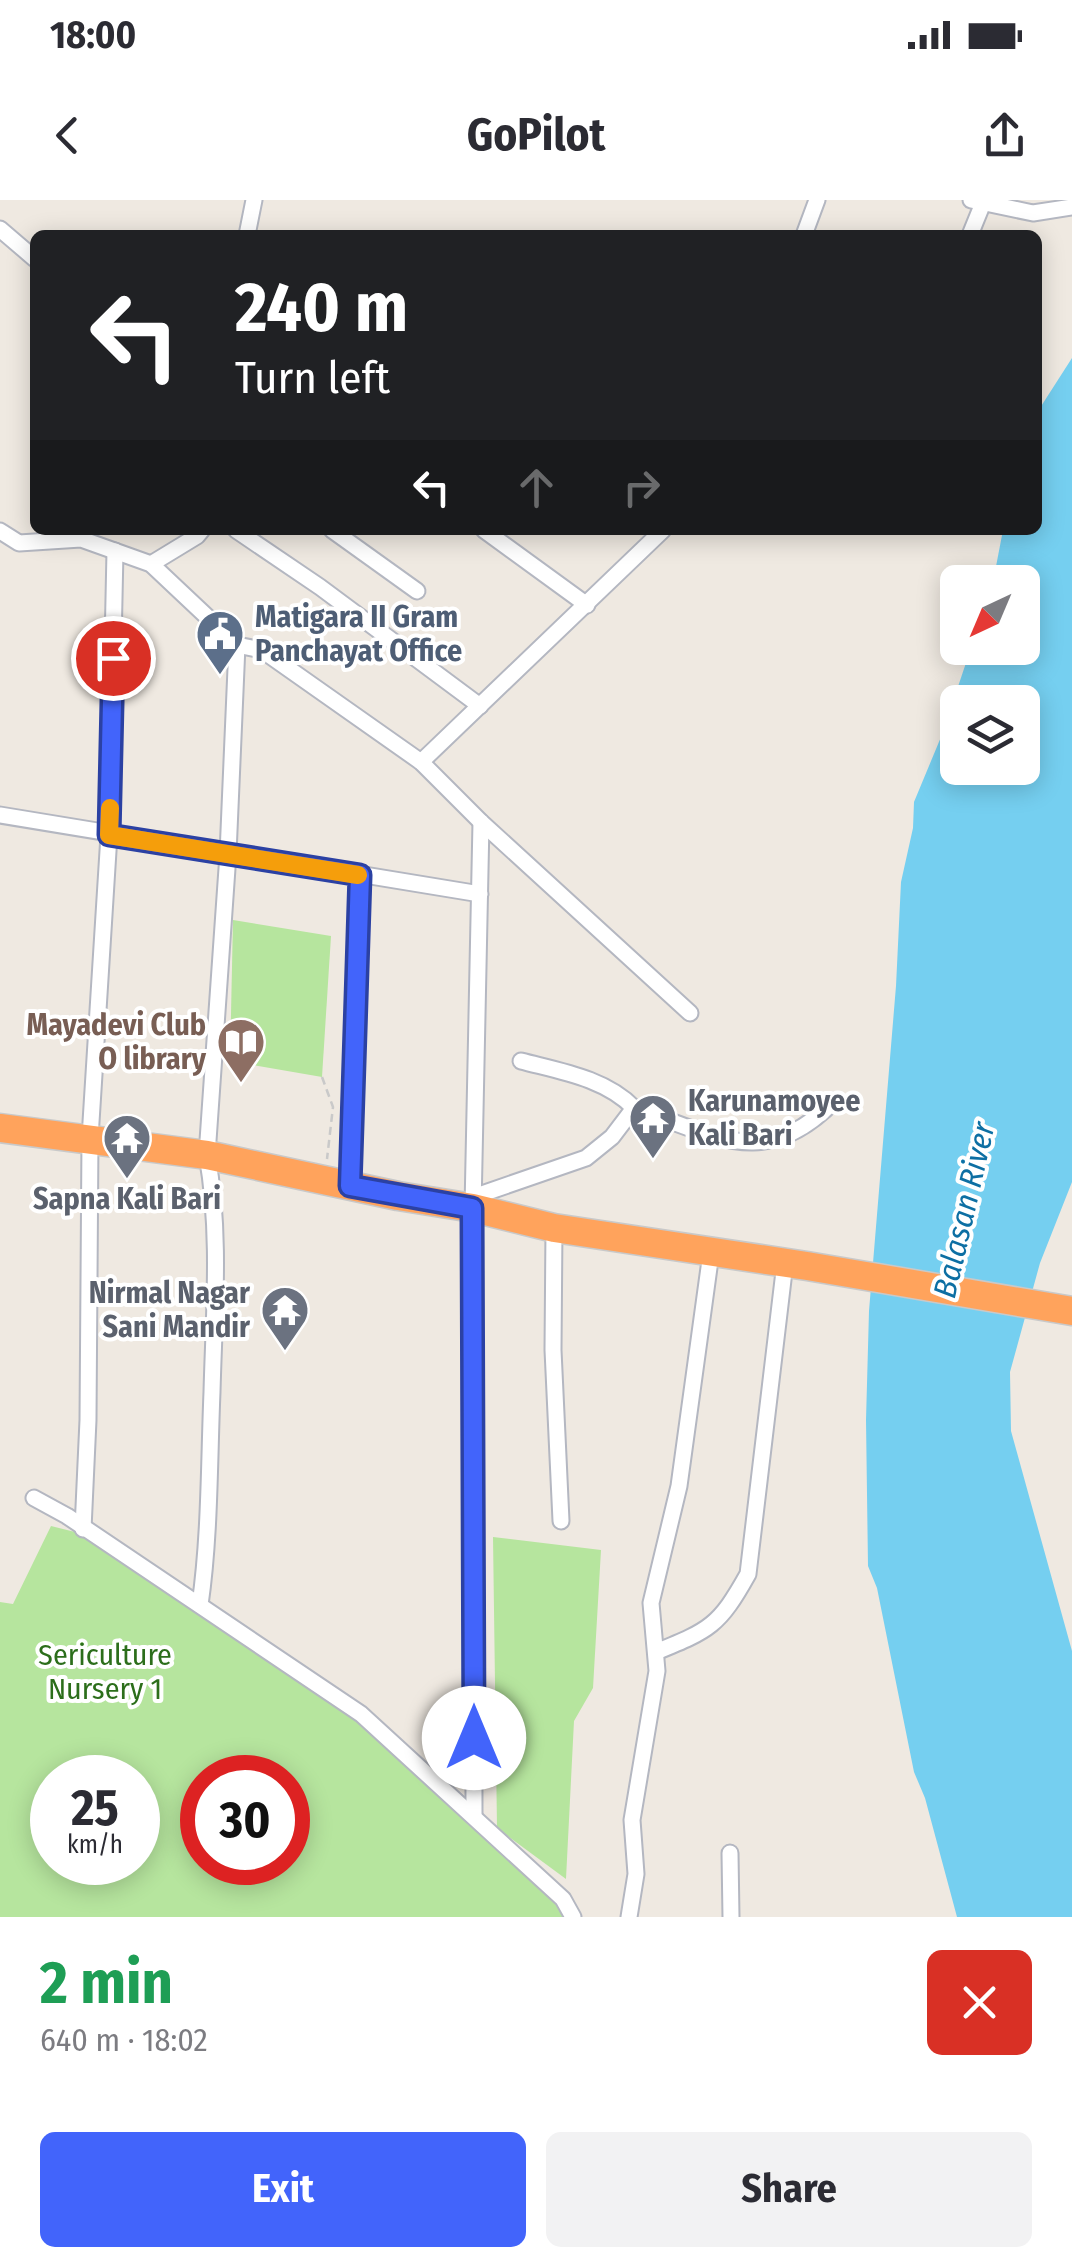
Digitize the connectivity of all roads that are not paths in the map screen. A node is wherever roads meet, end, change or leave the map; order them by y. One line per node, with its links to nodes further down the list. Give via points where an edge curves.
1 (254, 200): 7 (street)
2 (817, 200): 8 (street)
3 (977, 201): 5 (street); 9 (street)
4 (1072, 206): 5 (street)
5 (1036, 207)
6 (0, 230): 10 (street)
7 (248, 230)
8 (806, 230)
9 (971, 230)
10 (30, 254)
11 (0, 531): 17 (street, via 19,543 81,539)
12 (198, 535): 18 (street)
13 (243, 535): 22 (street)
14 (339, 535): 19 (street)
15 (491, 535): 20 (street)
16 (657, 535): 20 (street)
17 (115, 551): 18 (street); 26 (street)
18 (151, 564): 21 (street)
19 (417, 591)
20 (586, 606): 22 (street)
21 (237, 645): 23 (street, via 262,650); 27 (street)
22 (480, 706): 23 (street)
23 (421, 762): 25 (street)
24 (0, 815): 26 (street)
25 (481, 822): 29 (street); 30 (street)
26 (109, 835): 27 (street); 35 (street)
27 (228, 854): 28 (street); 36 (street)
28 (360, 875): 29 (street); 37 (street)
29 (480, 894): 38 (street)
30 (690, 1013)
31 (521, 1062): 33 (street, via 587,1078)
32 (834, 1102): 33 (street, via 810,1126 782,1140 739,1144)
33 (634, 1108): 38 (street, via 586,1158)
34 (0, 1128): 35 (highway)
35 (90, 1138): 36 (highway); 45 (street)
36 (207, 1155): 37 (highway); 46 (street, via 215,1283)
37 (337, 1183): 38 (highway)
38 (473, 1202): 39 (highway); 48 (street)
39 (554, 1228): 40 (highway); 44 (street)
40 (710, 1252): 41 (highway); 47 (street, via 678,1486 651,1603)
41 (796, 1264): 42 (highway); 47 (street, via 748,1574 726,1614 706,1632)
42 (1072, 1312)
43 (34, 1498): 45 (street)
44 (561, 1522)
45 (83, 1529): 46 (street)
46 (200, 1605): 48 (street, via 361,1714)
47 (656, 1652): 51 (street, via 632,1820 636,1874)
48 (474, 1814): 50 (street, via 564,1898)
49 (730, 1853): 52 (street)
50 (573, 1917)
51 (630, 1917)
52 (731, 1917)

